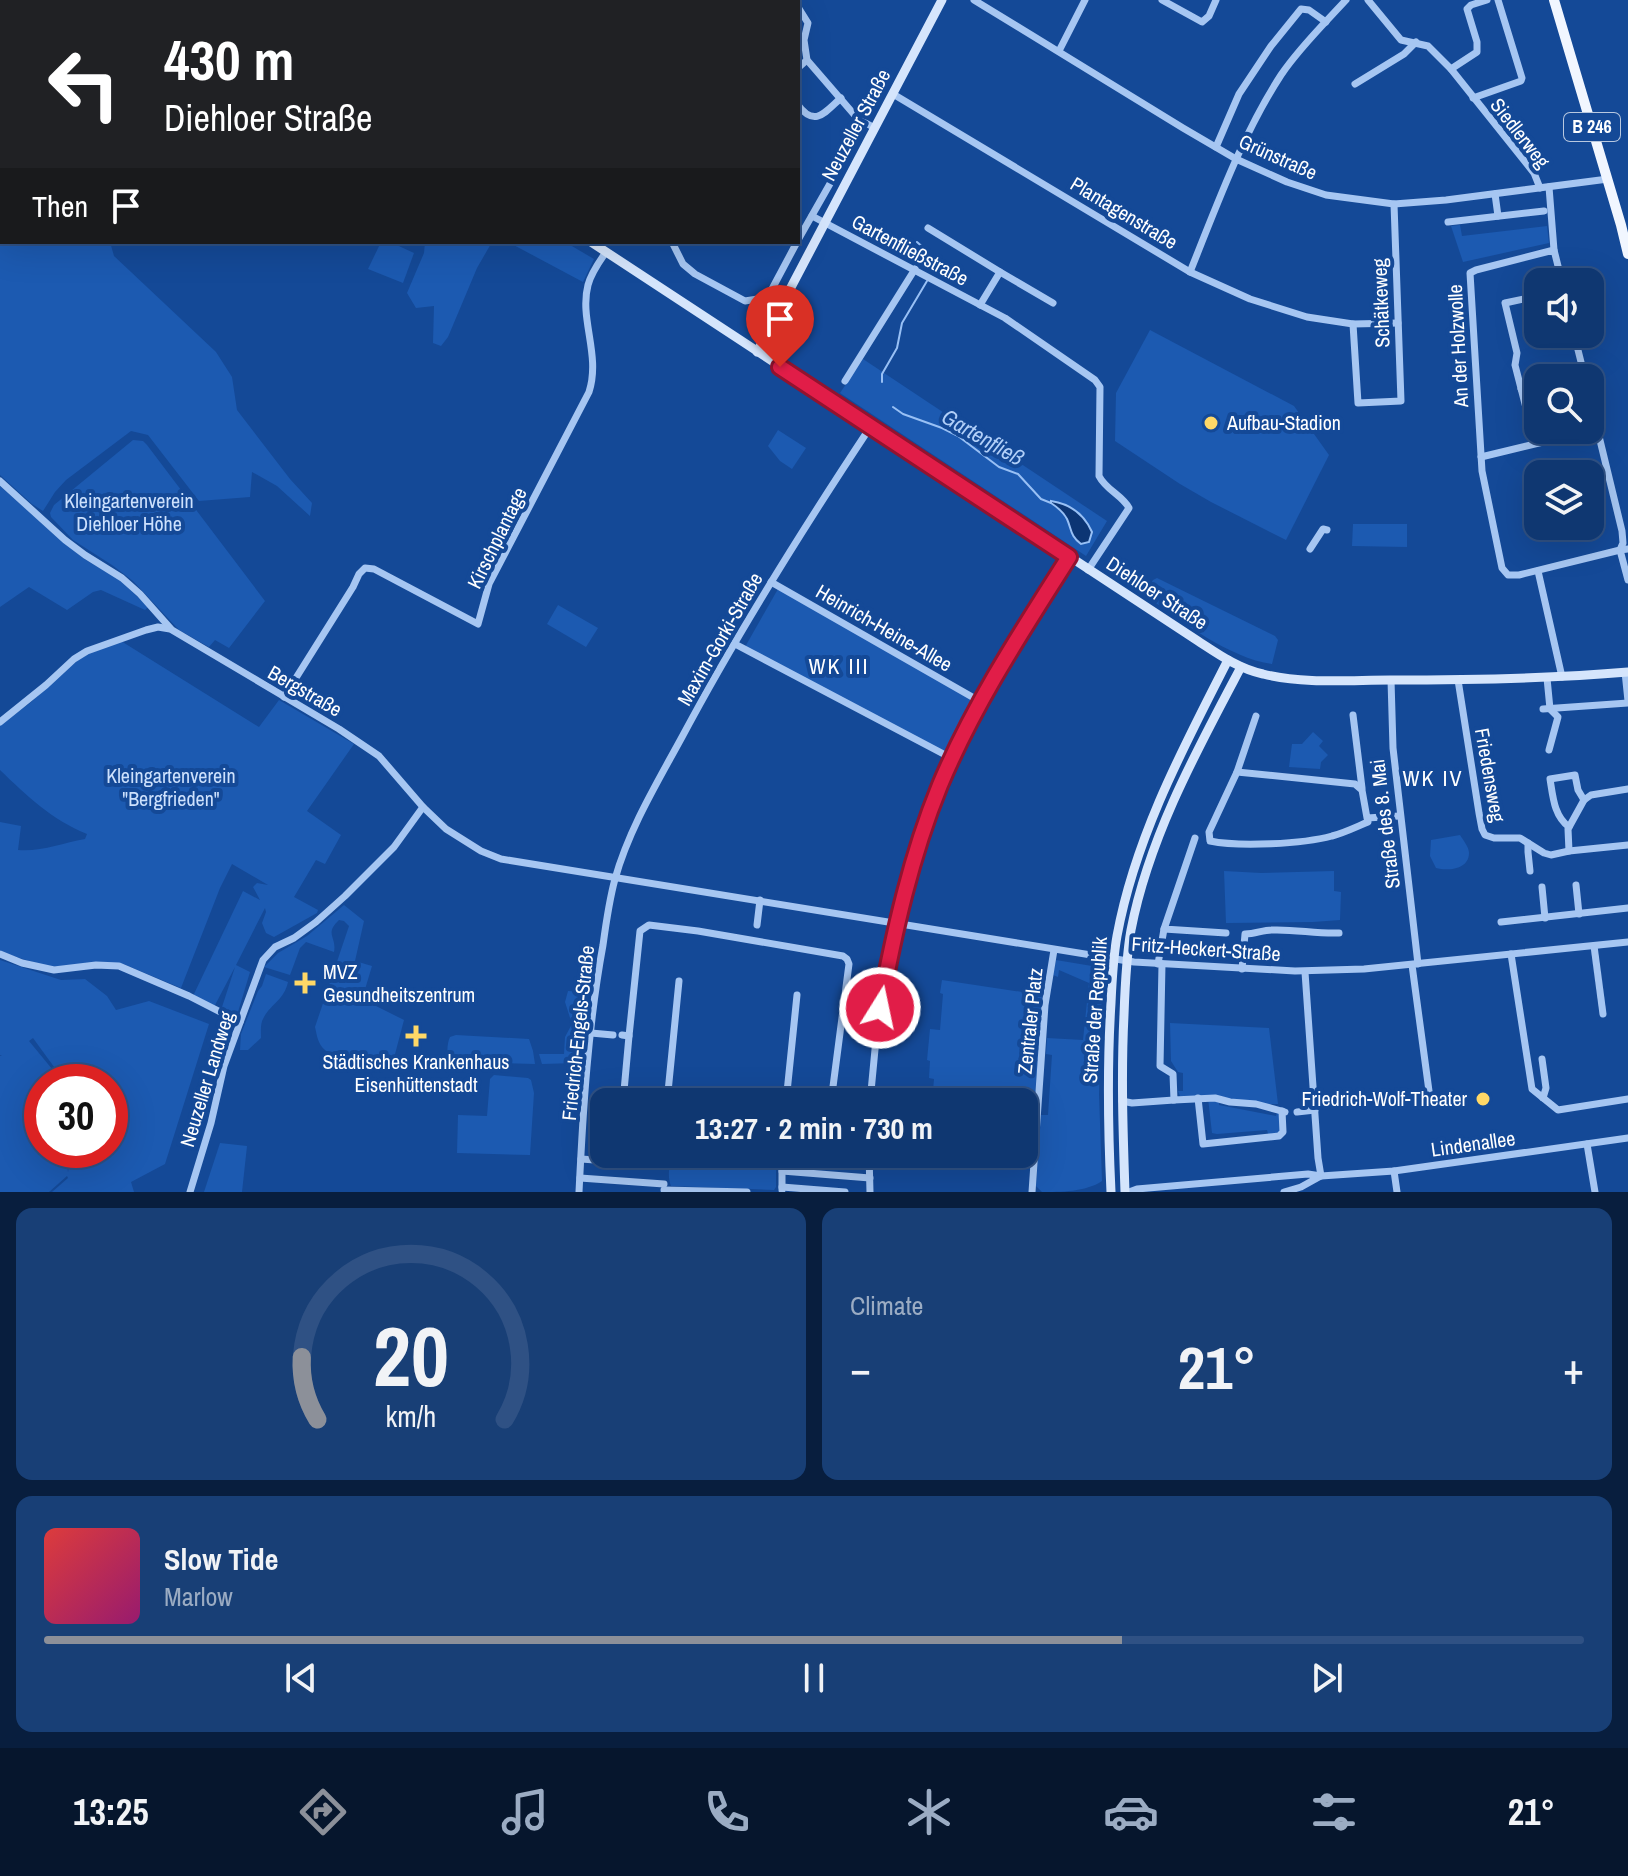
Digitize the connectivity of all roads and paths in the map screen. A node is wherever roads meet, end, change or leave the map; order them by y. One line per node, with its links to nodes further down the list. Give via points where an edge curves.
1 (942, 0): 20 (street, Neuzeller Straße)
2 (974, 0): 15 (street, Grünstraße)
3 (1085, 0): 15 (street)
4 (1162, 0): 5 (street, via 1202,22)
5 (1216, 0)
6 (1346, 0): 12 (street)
7 (1368, 0): 14 (street, Siedlerweg, via 1401,40)
8 (1487, 0): 18 (street, via 1467,9 1477,52)
9 (1498, 0): 22 (street, Siedlerweg, via 1522,78)
10 (1554, 0): 28 (main road, B 246)
11 (800, 6): 13 (street, via 808,23)
12 (1326, 22): 26 (street, via 1301,9 1239,94); 27 (street, via 1282,73)
13 (801, 38): 16 (street)
14 (1416, 42): 18 (street, Siedlerweg, via 1428,46); 19 (street)
15 (1059, 51): 26 (street, Grünstraße)
16 (807, 60): 17 (street); 21 (street)
17 (800, 66)
18 (1451, 69): 22 (street, Siedlerweg)
19 (1355, 84)
20 (893, 94): 25 (street, Neuzeller Straße); 49 (street, Plantagenstraße)
21 (841, 98): 23 (street, via 820,117); 24 (street)
22 (1473, 98): 30 (street, Siedlerweg, via 1534,173)
23 (800, 108)
24 (858, 119): 25 (street); 34 (street, via 856,138)
25 (875, 128): 37 (street, Neuzeller Straße)
26 (1216, 147): 27 (street, Grünstraße)
27 (1236, 159): 32 (street, Grünstraße, via 1326,195); 49 (street)
28 (1608, 179): 29 (street, Grünstraße); 45 (main road, B 246)
29 (1549, 187): 30 (street, Grünstraße); 43 (street)
30 (1540, 188): 31 (street, Grünstraße)
31 (1495, 194): 32 (street, Grünstraße); 35 (street)
32 (1394, 204): 53 (street, Schätkeweg)
33 (1544, 211): 35 (street)
34 (812, 216): 37 (street, Gartenfließstraße); 39 (street)
35 (1498, 216): 36 (street)
36 (1448, 222)
37 (825, 223): 47 (street, Gartenfließstraße); 55 (street, Neuzeller Straße)
38 (928, 228): 48 (street, Gartenfließstraße)
39 (800, 237)
40 (594, 244): 44 (street, Diehloer Straße)
41 (673, 244): 42 (street, via 695,274 745,301 764,298)
42 (796, 244)
43 (1554, 250): 46 (street); 63 (street, An der Holzwolle, via 1470,273)
44 (606, 252): 55 (street, Diehloer Straße); 82 (street, Kirschplantage, via 587,288 594,367 589,392 489,584 478,624 365,568)
45 (1628, 254)
46 (1558, 268)
47 (915, 269): 52 (street, Gartenfließstraße); 56 (street)
48 (1000, 272): 51 (street, Gartenfließstraße); 52 (street, Gartenfließstraße)
49 (1190, 272): 54 (street, Plantagenstraße, via 1250,299 1307,317)
50 (1524, 299): 58 (street, via 1505,303)
51 (1053, 303)
52 (980, 305): 69 (street, Gartenfließstraße, via 1100,387 1099,476 1129,508)
53 (1398, 323): 54 (street, Plantagenstraße); 54 (street, Schätkeweg, via 1401,401 1358,403)
54 (1353, 324)
55 (757, 352): 60 (street, Diehloer Straße)
56 (845, 381)
57 (1524, 388): 58 (street)
58 (1521, 389): 59 (street)
59 (1524, 401)
60 (871, 426): 68 (street, Diehloer Straße); 72 (street, Maxim-Gorki-Straße)
61 (1531, 444): 63 (street)
62 (1601, 444): 67 (street)
63 (1481, 457): 70 (street, An der Holzwolle, via 1502,568 1508,575)
64 (0, 481): 73 (street, Bergstraße, via 65,540 122,578)
65 (1327, 530): 66 (street)
66 (1310, 549)
67 (1624, 550): 70 (street, An der Holzwolle); 71 (street)
68 (1069, 557): 69 (street, Diehloer Straße); 83 (street)
69 (1088, 570): 75 (street, Diehloer Straße)
70 (1538, 571): 78 (street)
71 (1628, 580)
72 (771, 582): 74 (street, Maxim-Gorki-Straße); 83 (street, Heinrich-Heine-Allee)
73 (172, 630): 82 (street, Bergstraße); 88 (street, via 146,630 87,651)
74 (735, 644): 90 (street); 106 (street, Maxim-Gorki-Straße, via 655,787)
75 (1228, 660): 76 (street, Diehloer Straße); 124 (street, Straße der Republik, via 1152,820 1126,893)
76 (1241, 667): 80 (street, Diehloer Straße, via 1283,678); 125 (street, Straße der Republik, via 1164,826 1138,901)
77 (1626, 672): 78 (street, Diehloer Straße); 84 (street, Diehloer Straße)
78 (1562, 677): 79 (street, Diehloer Straße)
79 (1547, 678): 81 (street, Diehloer Straße); 85 (street)
80 (1391, 680): 81 (street, Diehloer Straße); 98 (street, Straße des 8. Mai)
81 (1458, 680): 102 (street, Friedensweg, via 1483,832)
82 (284, 697): 97 (street, Bergstraße, via 379,756)
83 (981, 702): 90 (street)
84 (1628, 702): 85 (street, Diehloer Straße)
85 (1546, 709): 89 (street, via 1558,717)
86 (1353, 715): 95 (street)
87 (1256, 716): 92 (street)
88 (0, 722)
89 (1549, 750)
90 (953, 759): 114 (street)
91 (1547, 769): 93 (street)
92 (1237, 772): 95 (street, via 1355,784); 99 (street, via 1215,815 1210,841 1324,838 1368,822)
93 (1550, 779): 96 (street, via 1575,775); 100 (street, via 1556,810)
94 (1628, 789): 96 (street)
95 (1362, 790): 99 (street)
96 (1584, 800): 100 (street)
97 (423, 807): 106 (street, Bergstraße, via 455,835 491,856); 135 (street, Neuzeller Landweg, via 394,847 345,896 263,960)
98 (1399, 816): 99 (street); 127 (street, Straße des 8. Mai)
99 (1367, 818)
100 (1569, 827): 104 (street)
101 (1195, 838): 116 (street)
102 (1528, 843): 104 (street, Friedensweg, via 1551,855); 105 (street)
103 (1628, 845): 104 (street, Friedensweg)
104 (1569, 851)
105 (1530, 871)
106 (615, 878): 109 (street, Fritz-Heckert-Straße); 136 (street, Friedrich-Engels-Straße)
107 (1576, 885): 111 (street)
108 (1542, 887): 112 (street)
109 (760, 900): 114 (street, Fritz-Heckert-Straße); 115 (street)
110 (1628, 908): 111 (street)
111 (1579, 914): 112 (street)
112 (1545, 918): 113 (street)
113 (1501, 922)
114 (896, 924): 121 (street, Fritz-Heckert-Straße); 134 (street)
115 (757, 925)
116 (1164, 929): 117 (street); 126 (street)
117 (1226, 933)
118 (1339, 933): 128 (street, via 1245,934)
119 (1628, 942): 120 (street, Fritz-Heckert-Straße)
120 (1594, 946): 123 (street, Fritz-Heckert-Straße); 133 (street)
121 (1054, 950): 124 (street, Fritz-Heckert-Straße); 171 (street, Zentraler Platz)
122 (0, 954): 135 (street, via 54,970 119,966)
123 (1511, 954): 127 (street, Fritz-Heckert-Straße); 146 (street, via 1532,1089)
124 (1114, 959): 125 (street, Fritz-Heckert-Straße); 172 (street, Straße der Republik, via 1108,1097)
125 (1126, 960): 126 (street, Fritz-Heckert-Straße); 149 (street, Straße der Republik)
126 (1160, 964): 128 (street, Fritz-Heckert-Straße); 148 (street, via 1160,1066 1173,1074)
127 (1415, 964): 129 (street, Fritz-Heckert-Straße); 144 (street, Straße des 8. Mai)
128 (1242, 969): 129 (street, Fritz-Heckert-Straße)
129 (1305, 972): 150 (street)
130 (679, 981): 140 (street)
131 (797, 995): 141 (street)
132 (859, 1014): 134 (street)
133 (1603, 1014)
134 (878, 1018): 143 (street)
135 (240, 1022): 166 (street, Neuzeller Landweg)
136 (591, 1033): 137 (street); 154 (street, Friedrich-Engels-Straße)
137 (613, 1035)
138 (1542, 1059): 146 (street)
139 (624, 1088): 142 (street, via 640,931 655,924 847,959)
140 (668, 1088)
141 (787, 1088)
142 (834, 1088)
143 (871, 1088)
144 (1429, 1091)
145 (1198, 1098): 145 (street, via 1283,1112 1283,1132 1203,1144); 148 (street)
146 (1543, 1098): 147 (street, via 1558,1110)
147 (1628, 1099)
148 (1174, 1100): 149 (street)
149 (1122, 1101): 173 (street, Straße der Republik)
150 (1315, 1110): 151 (street); 161 (street)
151 (1297, 1112)
152 (1628, 1138): 153 (street, Lindenallee)
153 (1587, 1144): 160 (street, Lindenallee); 176 (street)
154 (581, 1159): 155 (street); 162 (street, Friedrich-Engels-Straße)
155 (590, 1160)
156 (665, 1168): 164 (street)
157 (782, 1168): 165 (street)
158 (790, 1168): 163 (street)
159 (870, 1168): 163 (street)
160 (1394, 1171): 161 (street, Lindenallee); 175 (street)
161 (1321, 1176): 173 (street, Lindenallee); 174 (street, Lindenallee)
162 (580, 1178): 164 (street); 167 (street, Friedrich-Engels-Straße)
163 (870, 1178): 170 (street)
164 (664, 1188): 168 (street)
165 (782, 1190): 169 (street)
166 (190, 1192)
167 (579, 1192)
168 (747, 1192)
169 (845, 1192)
170 (870, 1192)
171 (1032, 1192)
172 (1111, 1192)
173 (1127, 1192)
174 (1284, 1192)
175 (1397, 1192)
176 (1595, 1192)

